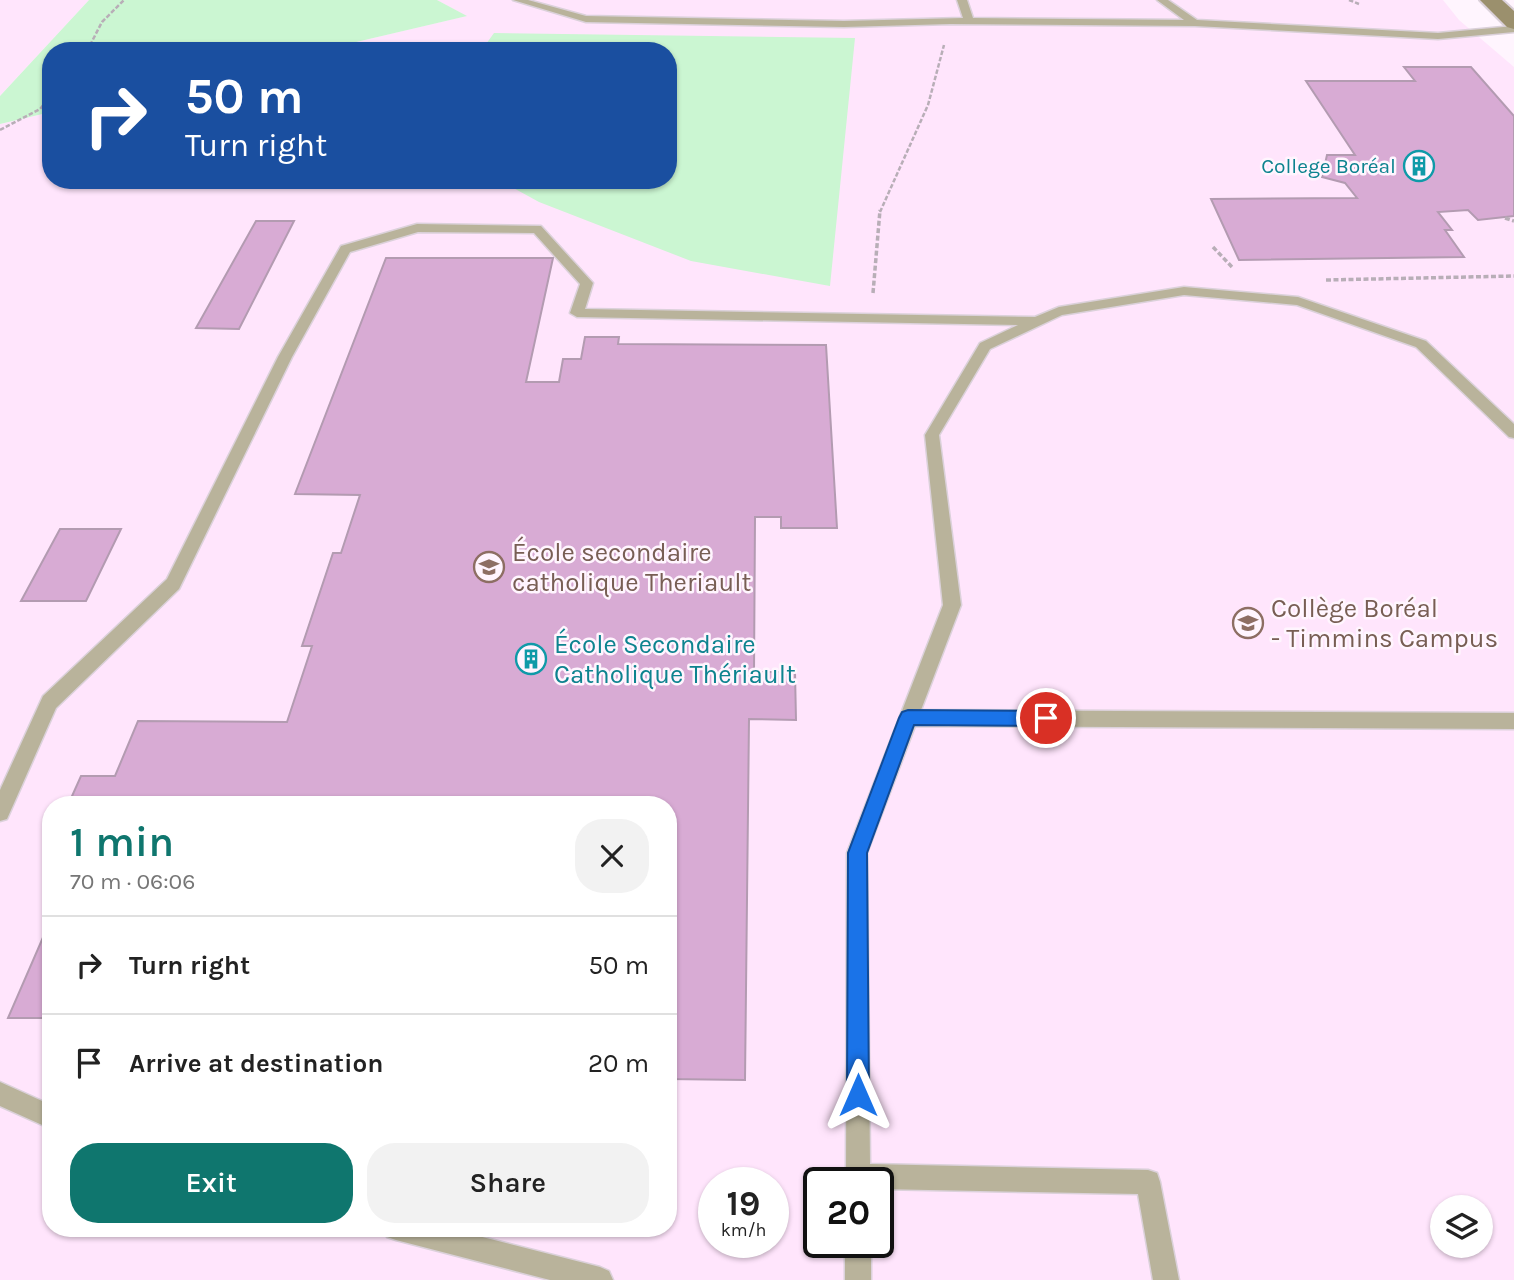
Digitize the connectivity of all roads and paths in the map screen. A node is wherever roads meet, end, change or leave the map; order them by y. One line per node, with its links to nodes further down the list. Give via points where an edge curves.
1 (124, 0): 11 (path, via 102,22)
2 (518, 0): 6 (lane, via 586,19 845,24)
3 (962, 0): 7 (lane)
4 (1162, 0): 8 (lane)
5 (1490, 0): 9 (main road)
6 (950, 21): 7 (lane); 20 (path, via 928,105 880,210)
7 (969, 21): 8 (lane)
8 (1195, 23): 10 (lane, via 1438,36)
9 (1514, 23)
10 (1514, 29)
11 (92, 42)
12 (42, 107): 13 (path)
13 (0, 131)
14 (1505, 218): 15 (path)
15 (1514, 221)
16 (1213, 247): 17 (path)
17 (1234, 269)
18 (1514, 276): 19 (path)
19 (1315, 279)
20 (870, 318): 21 (lane); 25 (lane, via 577,313 586,282 537,229 417,228 345,249 285,357 173,584 49,702)
21 (1037, 321): 22 (lane, via 1059,311 1184,291 1298,301 1421,345); 23 (lane, via 985,346 932,435 952,605)
22 (1514, 433)
23 (908, 718): 24 (lane); 28 (lane, via 857,853)
24 (1514, 721)
25 (0, 812)
26 (0, 1094): 27 (lane)
27 (42, 1112)
28 (858, 1167)
29 (894, 1179): 34 (lane, via 1148,1182)
30 (431, 1237): 32 (lane)
31 (858, 1258): 33 (lane)
32 (600, 1280)
33 (858, 1280)
34 (1166, 1280)

